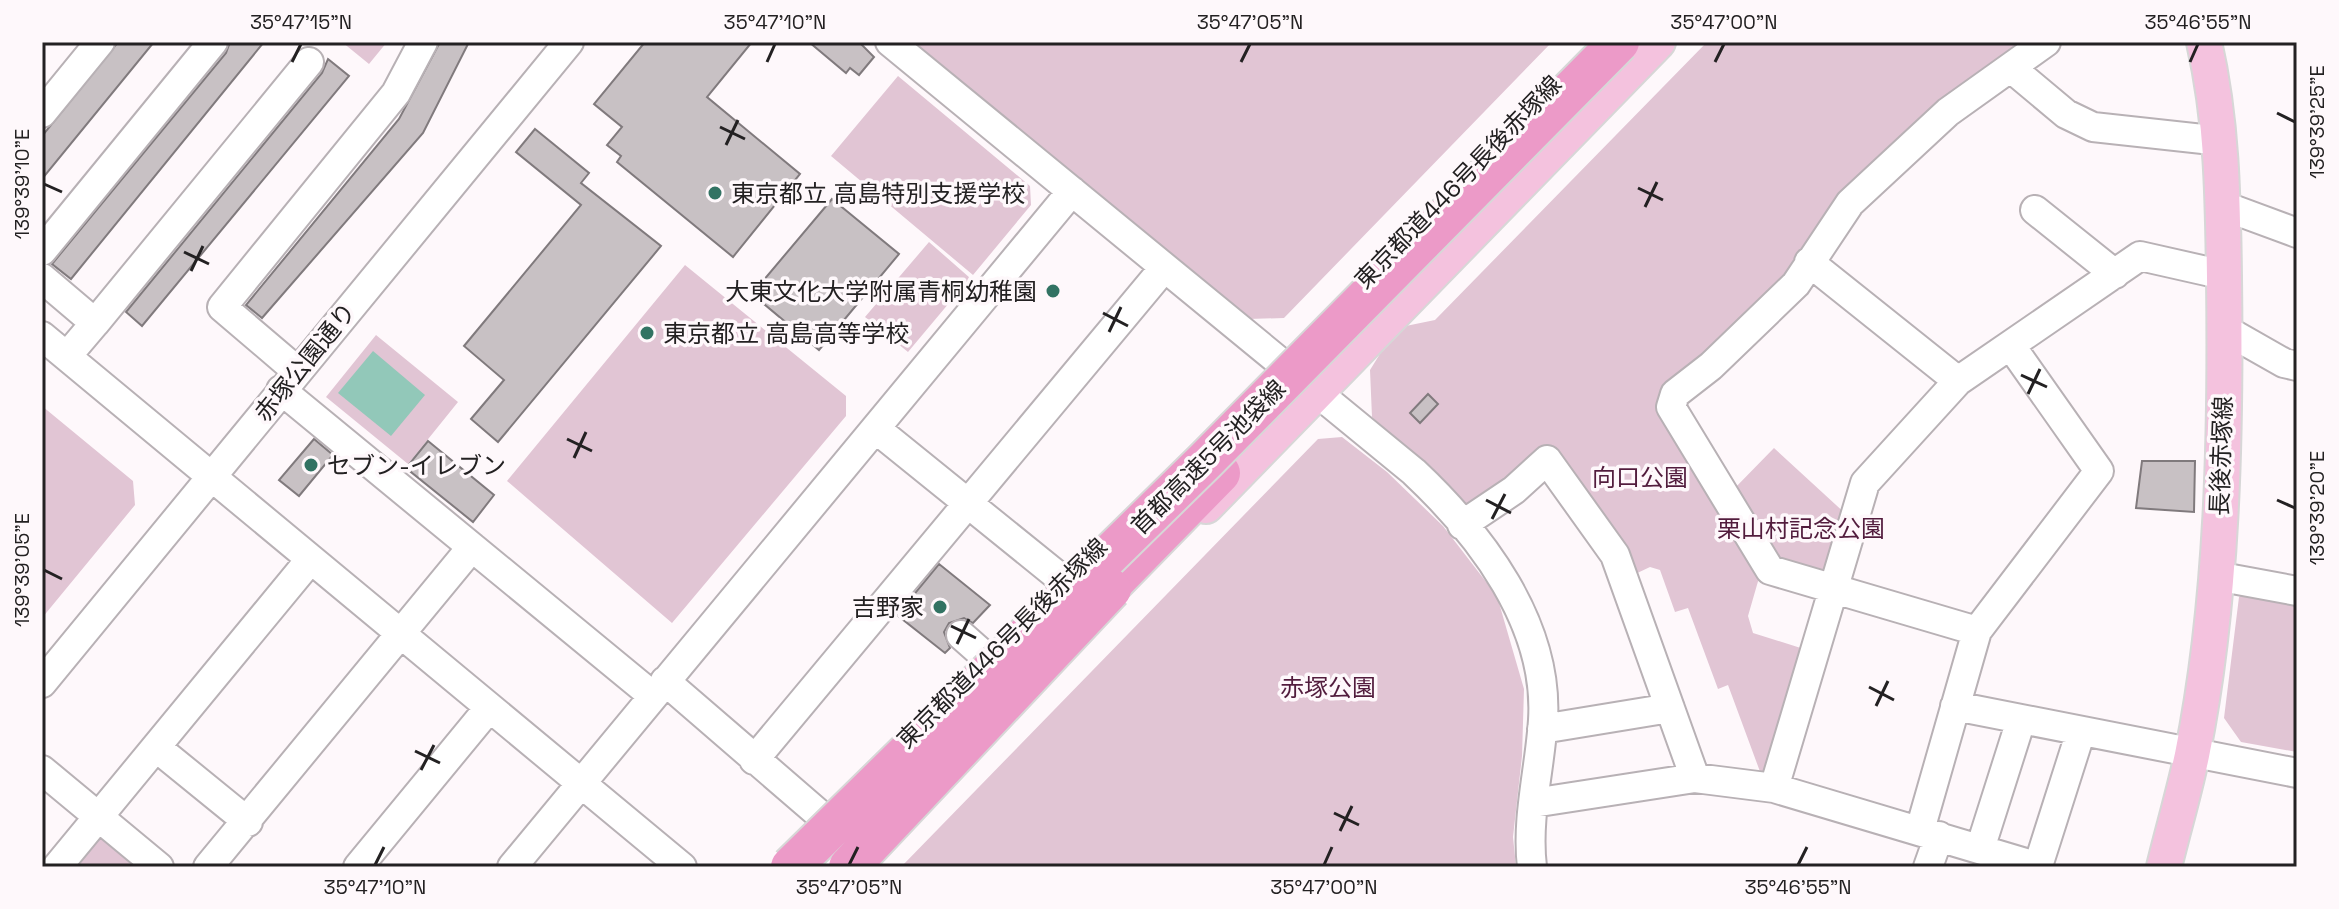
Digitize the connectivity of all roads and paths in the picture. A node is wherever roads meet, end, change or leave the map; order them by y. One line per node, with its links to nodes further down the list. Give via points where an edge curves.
1 (423, 42): 33 (street, via 396,93 222,307)
2 (569, 42): 33 (street, 赤塚公園通り)
3 (890, 42): 16 (street)
4 (1596, 42): 31 (main road, 東京都道446号長後赤塚線)
5 (1619, 42): 37 (highway, 首都高速5号池袋線, bridge)
6 (1639, 42): 37 (highway, 首都高速5号池袋線)
7 (1658, 42): 35 (main road, 東京都道446号長後赤塚線)
8 (2046, 42): 13 (street)
9 (2204, 42): 15 (main road, 長後赤塚線)
10 (95, 44): 14 (street)
11 (202, 46): 20 (street)
12 (309, 62): 26 (street)
13 (2011, 68): 15 (street, via 2066,114 2093,127); 21 (street, via 1948,112 1850,203)
14 (42, 113)
15 (2221, 141): 17 (main road, 長後赤塚線)
16 (1072, 191): 22 (street); 36 (street)
17 (2224, 206): 19 (street); 24 (main road, 長後赤塚線)
18 (2035, 210): 23 (street)
19 (2297, 233)
20 (42, 251)
21 (1809, 262): 34 (street); 45 (street, via 1785,295 1675,394 1671,407 1770,570)
22 (1164, 268): 31 (street); 39 (street)
23 (2115, 274): 24 (street, via 2140,256); 29 (street)
24 (2224, 275): 27 (main road, 長後赤塚線)
25 (42, 278): 26 (street)
26 (95, 323): 30 (street)
27 (2224, 329): 32 (street); 43 (main road, 長後赤塚線)
28 (42, 336): 30 (street)
29 (2011, 346): 34 (street); 47 (street, via 2099,471)
30 (67, 356): 38 (street)
31 (1282, 363): 35 (street); 44 (main road, 東京都道446号長後赤塚線)
32 (2297, 366)
33 (289, 381): 38 (street, 赤塚公園通り); 41 (street)
34 (1958, 381): 45 (street, via 1865,483)
35 (1316, 392): 40 (street, via 1414,472); 85 (main road, 東京都道446号長後赤塚線)
36 (876, 429): 39 (street); 52 (street)
37 (1213, 466): 81 (highway, 首都高速5号池袋線, bridge); 82 (highway, bridge); 83 (highway, bridge); 84 (highway, 首都高速5号池袋線, bridge)
38 (211, 478): 42 (street); 51 (street, 赤塚公園通り)
39 (969, 505): 44 (street); 61 (street)
40 (1462, 525): 55 (street, via 1547,460 1615,555); 57 (street, via 1512,595 1530,632 1541,675)
41 (472, 547): 48 (street); 52 (street)
42 (310, 560): 48 (street); 59 (street)
43 (2216, 576): 46 (street); 60 (main road, 長後赤塚線)
44 (1064, 581): 50 (main road, 東京都道446号長後赤塚線)
45 (1833, 590): 47 (street); 66 (street)
46 (2297, 591)
47 (1977, 631): 53 (street)
48 (400, 635): 54 (street); 70 (street)
49 (961, 635): 50 (street)
50 (987, 658): 69 (main road, 東京都道446号長後赤塚線)
51 (42, 683)
52 (659, 689): 61 (street); 65 (street)
53 (1955, 706): 56 (street); 71 (street)
54 (489, 708): 65 (street); 77 (street)
55 (1670, 708): 57 (street); 64 (street)
56 (2021, 720): 58 (street); 72 (street)
57 (1542, 729): 67 (street)
58 (2081, 731): 60 (street); 88 (street)
59 (157, 748): 68 (street); 70 (street)
60 (2192, 753): 63 (street); 89 (main road, 長後赤塚線)
61 (754, 760): 69 (street)
62 (42, 770): 68 (street)
63 (2297, 773)
64 (1695, 778): 66 (street); 67 (street)
65 (580, 784): 78 (street); 79 (street)
66 (1774, 788): 71 (street)
67 (1533, 803): 86 (street)
68 (97, 817): 74 (street); 75 (street)
69 (826, 820): 80 (main road, 東京都道446号長後赤塚線)
70 (248, 822): 76 (street)
71 (1929, 833): 72 (street); 87 (street)
72 (1980, 849): 73 (street)
73 (2009, 863): 88 (street)
74 (57, 867)
75 (159, 867)
76 (208, 867)
77 (358, 867)
78 (512, 867)
79 (682, 867)
80 (779, 867)
81 (791, 867)
82 (811, 867)
83 (833, 867)
84 (849, 867)
85 (861, 867)
86 (1532, 867)
87 (1928, 867)
88 (2038, 867)
89 (2164, 867)

